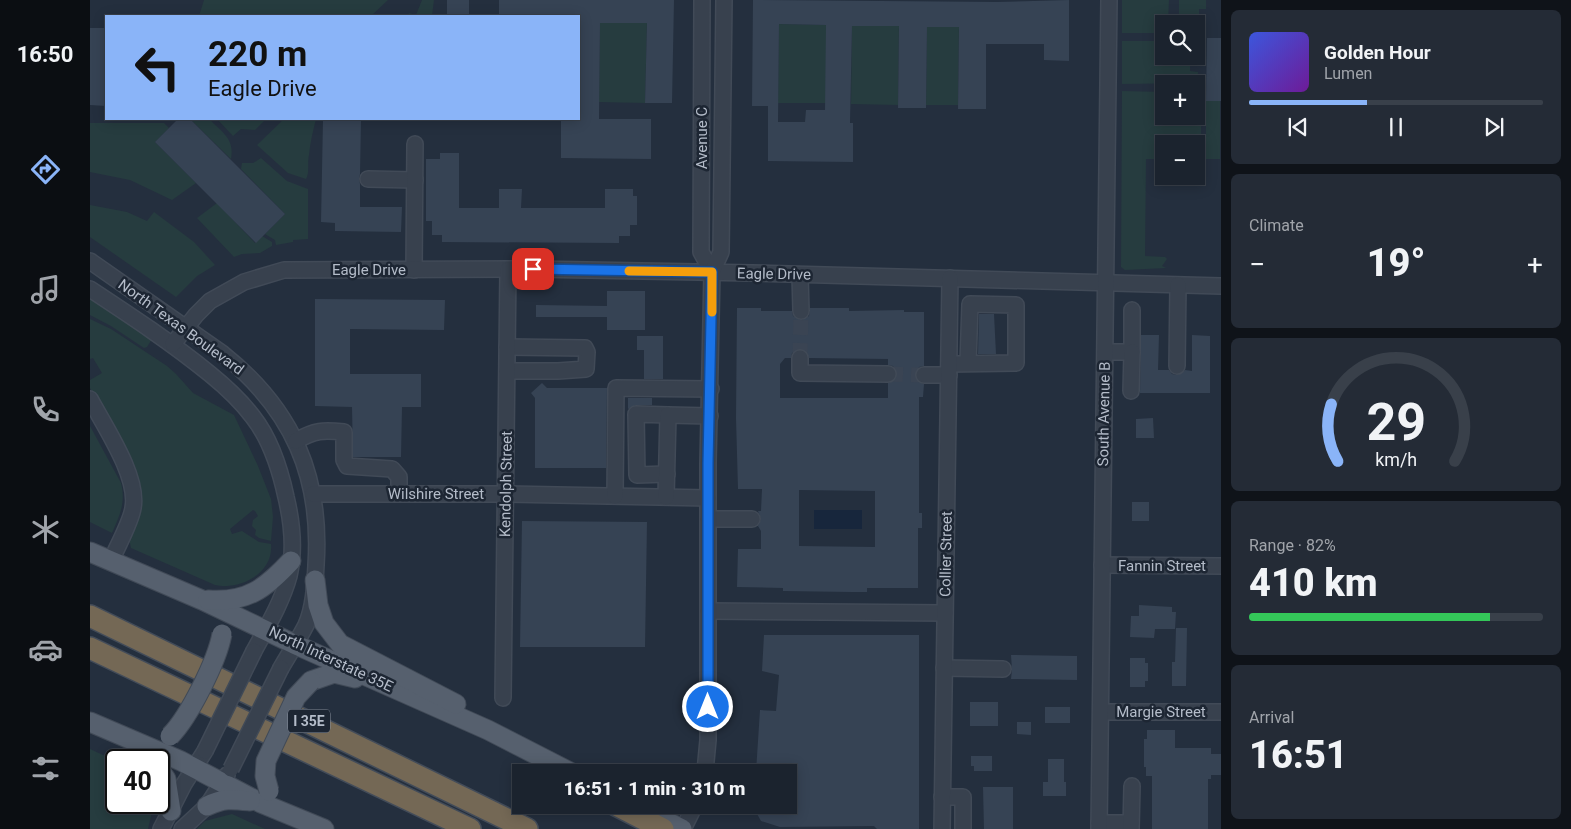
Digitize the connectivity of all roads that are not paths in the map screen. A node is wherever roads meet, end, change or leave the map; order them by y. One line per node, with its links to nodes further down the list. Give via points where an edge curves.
1 (702, 0): 10 (street, Avenue C, via 702,252)
2 (724, 0): 10 (street, Avenue C, via 721,252)
3 (1109, 0): 13 (street, South Avenue B)
4 (415, 144): 6 (street)
5 (368, 179): 6 (street)
6 (414, 180): 8 (street)
7 (90, 261): 19 (street, North Texas Boulevard)
8 (414, 270): 9 (street, Eagle Drive); 19 (street, Eagle Drive, via 284,270 233,287 210,302)
9 (508, 270): 10 (street, Eagle Drive); 21 (street, Kendolph Street)
10 (712, 272): 11 (street, Eagle Drive); 31 (street, Avenue C)
11 (800, 274): 12 (street, Eagle Drive); 18 (street)
12 (950, 278): 13 (street, Eagle Drive); 27 (street, Collier Street)
13 (1106, 282): 14 (street, Eagle Drive); 22 (street, South Avenue B)
14 (1178, 285): 15 (street, Eagle Drive); 26 (street)
15 (1221, 286)
16 (90, 289): 20 (street, North Texas Boulevard)
17 (1132, 310): 23 (street)
18 (800, 311)
19 (186, 328): 20 (street, Eagle Drive); 36 (street, North Texas Boulevard, via 241,368 277,410)
20 (173, 344): 48 (street, North Texas Boulevard, via 229,390 254,417 272,449 284,484 290,520)
21 (507, 347): 28 (street, Kendolph Street); 28 (street, via 585,348 587,352 586,369)
22 (1105, 352): 23 (street); 49 (street, South Avenue B)
23 (1132, 352): 32 (street)
24 (800, 358): 29 (street, via 800,373)
25 (968, 363): 25 (street, via 1016,362 1016,305 970,304); 27 (street)
26 (1177, 366)
27 (949, 369): 30 (street); 54 (street, Collier Street)
28 (507, 371): 40 (street, Kendolph Street)
29 (888, 374)
30 (924, 375)
31 (710, 389): 35 (street, Avenue C); 41 (street, via 616,388)
32 (1131, 391)
33 (90, 399): 47 (street, via 126,468 134,491 133,509)
34 (668, 414): 35 (street); 37 (street); 37 (street, via 636,414 637,475)
35 (710, 416): 43 (street, Avenue C)
36 (296, 441): 38 (street, North Texas Boulevard); 39 (street, via 312,432 344,432 347,466 392,469 399,477)
37 (667, 474): 42 (street)
38 (313, 494): 39 (street, Wilshire Street); 51 (street, North Texas Boulevard)
39 (399, 494): 40 (street, Wilshire Street)
40 (506, 494): 41 (street, Wilshire Street); 61 (street, Kendolph Street)
41 (615, 496): 42 (street, Wilshire Street)
42 (666, 497): 43 (street, Wilshire Street)
43 (708, 498): 44 (street, Avenue C)
44 (708, 518): 45 (street); 53 (street, Avenue C)
45 (752, 519)
46 (90, 552): 47 (main road, North Interstate 35E)
47 (111, 561): 52 (main road, North Interstate 35E)
48 (291, 561): 52 (main road, via 261,590 226,601); 56 (street, North Texas Boulevard, via 286,585)
49 (1102, 565): 50 (street, Fannin Street); 62 (street, South Avenue B)
50 (1221, 566)
51 (315, 580): 57 (street, North Texas Boulevard, via 309,615); 66 (main road, via 324,623 340,644 452,701)
52 (202, 600): 56 (main road, North Interstate 35E); 64 (main road, bridge, via 218,615 222,634 216,655 186,717 170,736 144,735)
53 (708, 611): 54 (street); 69 (street, Avenue C)
54 (945, 613): 59 (street, Collier Street)
55 (90, 616): 87 (highway, I 35E)
56 (266, 629): 57 (main road, North Interstate 35E); 70 (street, North Texas Boulevard, bridge)
57 (294, 644): 66 (main road, North Interstate 35E); 71 (street, North Texas Boulevard, bridge)
58 (90, 648): 86 (highway, I 35E)
59 (944, 668): 60 (street); 74 (street, Collier Street)
60 (1002, 669)
61 (502, 698)
62 (1101, 712): 63 (street, Margie Street); 82 (street, South Avenue B)
63 (1221, 712)
64 (90, 718)
65 (90, 723): 67 (main road); 70 (main road)
66 (488, 730): 68 (main road, North Interstate 35E); 73 (main road, bridge, via 448,721 350,676 334,673 311,681 296,697 266,761)
67 (130, 749)
68 (554, 764)
69 (706, 764)
70 (194, 768): 71 (main road); 77 (street, North Texas Boulevard)
71 (226, 776): 73 (main road); 76 (street, North Texas Boulevard)
72 (1132, 786): 83 (street)
73 (265, 797): 76 (main road, via 230,798); 81 (main road)
74 (942, 797): 90 (street, Collier Street); 91 (street, via 963,797)
75 (170, 805): 77 (main road)
76 (207, 806): 85 (street, North Texas Boulevard)
77 (171, 811): 84 (street, North Texas Boulevard)
78 (634, 814): 88 (highway)
79 (652, 814): 89 (main road)
80 (690, 814): 89 (street)
81 (318, 826)
82 (1099, 826): 83 (street)
83 (1131, 826)
84 (161, 829)
85 (182, 829)
86 (470, 829)
87 (528, 829)
88 (663, 829)
89 (683, 829)
90 (942, 829)
91 (962, 829)

